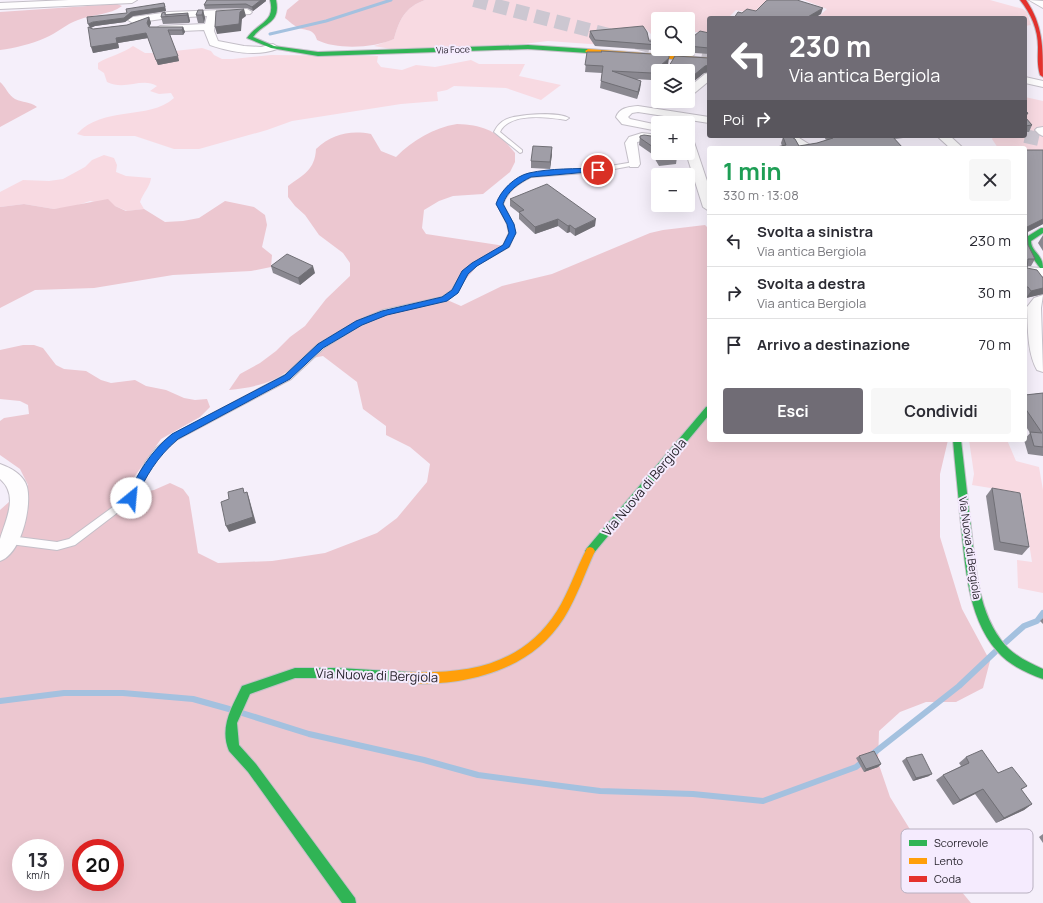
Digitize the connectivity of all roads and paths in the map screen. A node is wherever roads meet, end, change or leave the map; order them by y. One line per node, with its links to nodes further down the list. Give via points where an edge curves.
1 (132, 0): 6 (street)
2 (273, 0): 14 (street, Via Foce, via 275,9 271,21 254,31 250,38 259,44)
3 (1023, 0): 16 (street, via 1035,20 1042,43 1039,60)
4 (1034, 0): 5 (street)
5 (1043, 5)
6 (0, 6)
7 (247, 12): 8 (street)
8 (212, 13): 9 (street); 12 (street)
9 (169, 15): 10 (street); 11 (street)
10 (159, 19): 11 (street); 13 (street, via 155,29)
11 (128, 24): 13 (street, via 147,23 147,30 163,32)
12 (209, 27): 13 (street); 14 (street, via 214,43 221,46 267,51)
13 (168, 29)
14 (273, 47): 15 (street, Via Foce, via 318,54 528,47)
15 (707, 60)
16 (1043, 75)
17 (707, 78): 20 (street)
18 (1027, 80): 19 (street)
19 (1043, 84)
20 (695, 87)
21 (683, 116): 25 (street, via 638,109 623,114 626,122)
22 (566, 118): 31 (lane, via 531,115 513,119 499,127 498,132)
23 (695, 118): 24 (street)
24 (707, 120)
25 (651, 127)
26 (651, 138): 33 (street, via 642,137 633,140 631,144)
27 (791, 138): 29 (street)
28 (945, 138): 30 (street)
29 (805, 146)
30 (955, 146)
31 (520, 151)
32 (694, 160): 34 (street)
33 (634, 164): 44 (lane, via 598,170 530,175 520,180 503,194 500,204 512,233 506,247 465,272 455,291 444,299 385,312 359,323 320,346 288,377 175,437 159,450 149,463 131,498 72,542 57,546)
34 (707, 201)
35 (1043, 230): 36 (street, via 1027,240 1027,245)
36 (1043, 266)
37 (1027, 271): 38 (street)
38 (1043, 272)
39 (1043, 300): 40 (street, via 1034,307 1037,344)
40 (1043, 366)
41 (707, 411): 46 (street, Via Nuova di Bergiola, via 590,552 560,615 543,638 525,654 496,668 463,675 420,678 295,673 246,690 231,723 233,747 252,768)
42 (957, 442): 45 (street, Via Nuova di Bergiola, via 977,603 988,630 1003,650 1022,666)
43 (0, 471): 44 (street, via 18,487 19,506)
44 (3, 545)
45 (1043, 674)
46 (350, 903)

